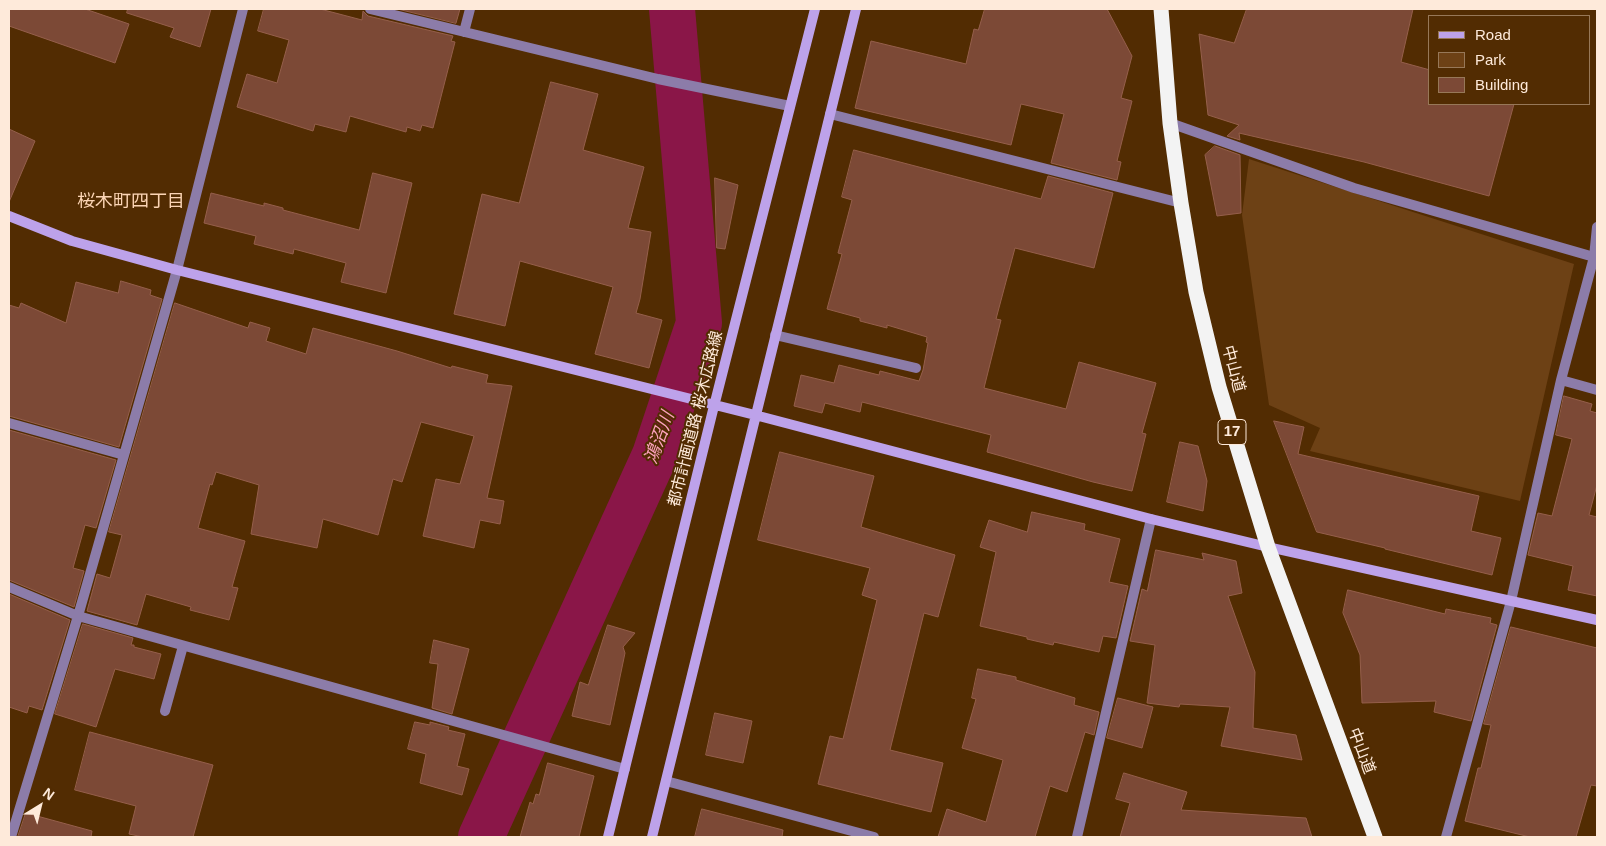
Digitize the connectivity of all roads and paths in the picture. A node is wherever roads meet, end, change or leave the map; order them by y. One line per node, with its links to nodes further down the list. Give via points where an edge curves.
1 (243, 9): 15 (street)
2 (370, 9): 7 (street)
3 (470, 9): 7 (street)
4 (815, 9): 8 (street, 都市計画道路 桜木広路線)
5 (856, 9): 9 (street)
6 (1161, 9): 10 (highway, 中山道 / 17)
7 (464, 32): 8 (street, via 658,79)
8 (790, 106): 20 (street, 都市計画道路 桜木広路線)
9 (830, 114): 11 (street); 16 (street)
10 (1170, 123): 11 (highway, 中山道 / 17); 14 (street, via 1354,188)
11 (1181, 203): 25 (highway, 中山道 / 17, via 1196,292 1222,397)
12 (9, 216): 15 (street, via 72,241)
13 (1597, 227): 14 (street)
14 (1596, 257): 18 (street)
15 (177, 270): 20 (street); 23 (street)
16 (775, 335): 17 (street); 21 (street)
17 (916, 368)
18 (1561, 380): 19 (street); 27 (street)
19 (1597, 390)
20 (714, 406): 21 (street); 32 (street, 都市計画道路 桜木広路線)
21 (755, 415): 24 (street); 33 (street)
22 (9, 423): 23 (street)
23 (124, 455): 28 (street)
24 (1151, 519): 25 (street); 39 (street)
25 (1268, 548): 27 (street); 40 (highway, 中山道 / 17)
26 (9, 586): 28 (street)
27 (1511, 601): 29 (street); 41 (street)
28 (78, 616): 30 (street); 35 (street)
29 (1597, 620)
30 (184, 646): 31 (street); 32 (street)
31 (165, 711)
32 (625, 769): 36 (street, 都市計画道路 桜木広路線)
33 (666, 781): 34 (street); 37 (street)
34 (845, 833): 38 (street)
35 (11, 837)
36 (608, 837)
37 (652, 837)
38 (874, 837)
39 (1077, 837)
40 (1375, 837)
41 (1446, 837)

